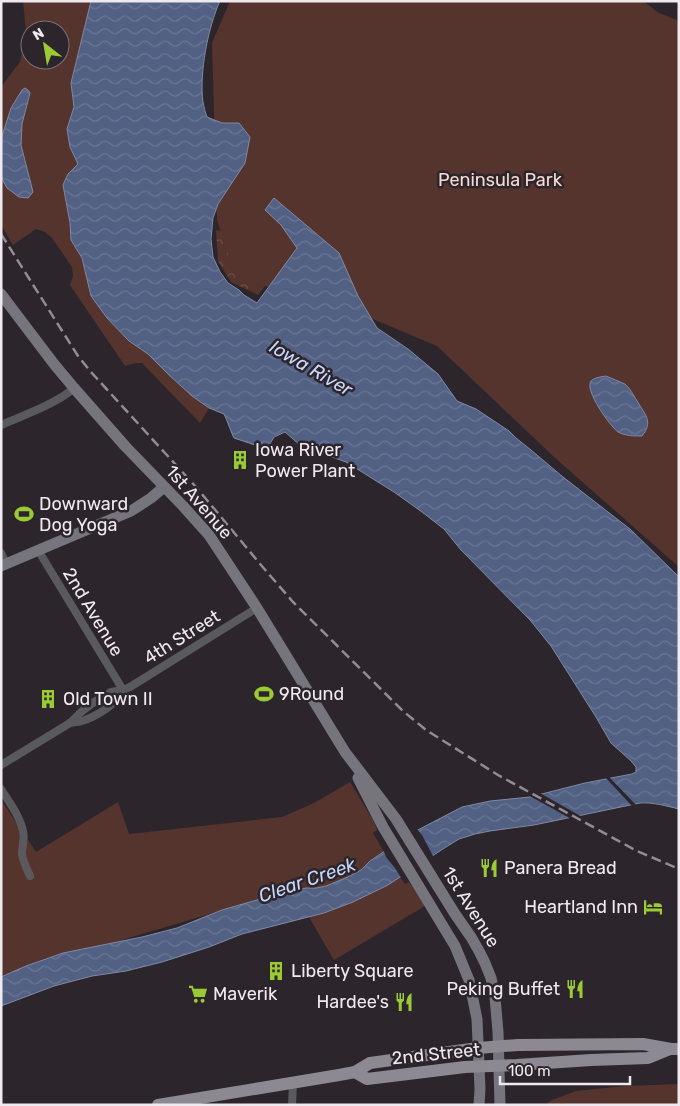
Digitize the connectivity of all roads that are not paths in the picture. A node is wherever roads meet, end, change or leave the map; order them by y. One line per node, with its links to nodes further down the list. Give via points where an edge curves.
1 (1, 294): 2 (main road, 1st Avenue)
2 (74, 388): 3 (street, via 55,401); 4 (main road, 1st Avenue)
3 (1, 425)
4 (164, 486): 5 (main road, via 132,511); 7 (main road, 1st Avenue, via 209,535)
5 (38, 550): 6 (main road); 8 (street, 2nd Avenue)
6 (3, 561)
7 (257, 608): 8 (street, 4th Street); 10 (main road, 1st Avenue)
8 (123, 690): 9 (street, via 111,692 94,702); 9 (street, via 121,696 100,713)
9 (70, 723): 11 (street)
10 (345, 752): 14 (main road, 1st Avenue, via 396,819 485,963 495,997); 15 (main road, 1st Avenue, via 383,827 455,946 469,980 477,1019)
11 (1, 765)
12 (1, 789): 13 (street, via 23,828 23,860)
13 (30, 876)
14 (498, 1046): 15 (main road, 2nd Street); 16 (main road, 2nd Street, via 643,1044); 18 (main road, 1st Avenue)
15 (478, 1048): 17 (main road, 1st Avenue); 19 (main road, 2nd Street, via 370,1063)
16 (675, 1049): 18 (main road, 2nd Street, via 648,1058)
17 (479, 1066): 18 (main road, 2nd Street); 19 (main road, 2nd Street, via 367,1079); 23 (main road, 1st Avenue)
18 (499, 1066): 24 (main road, 1st Avenue)
19 (355, 1072): 20 (main road, 2nd Street)
20 (293, 1083): 21 (main road, 2nd Street); 22 (street)
21 (158, 1105)
22 (292, 1105)
23 (479, 1105)
24 (500, 1105)

